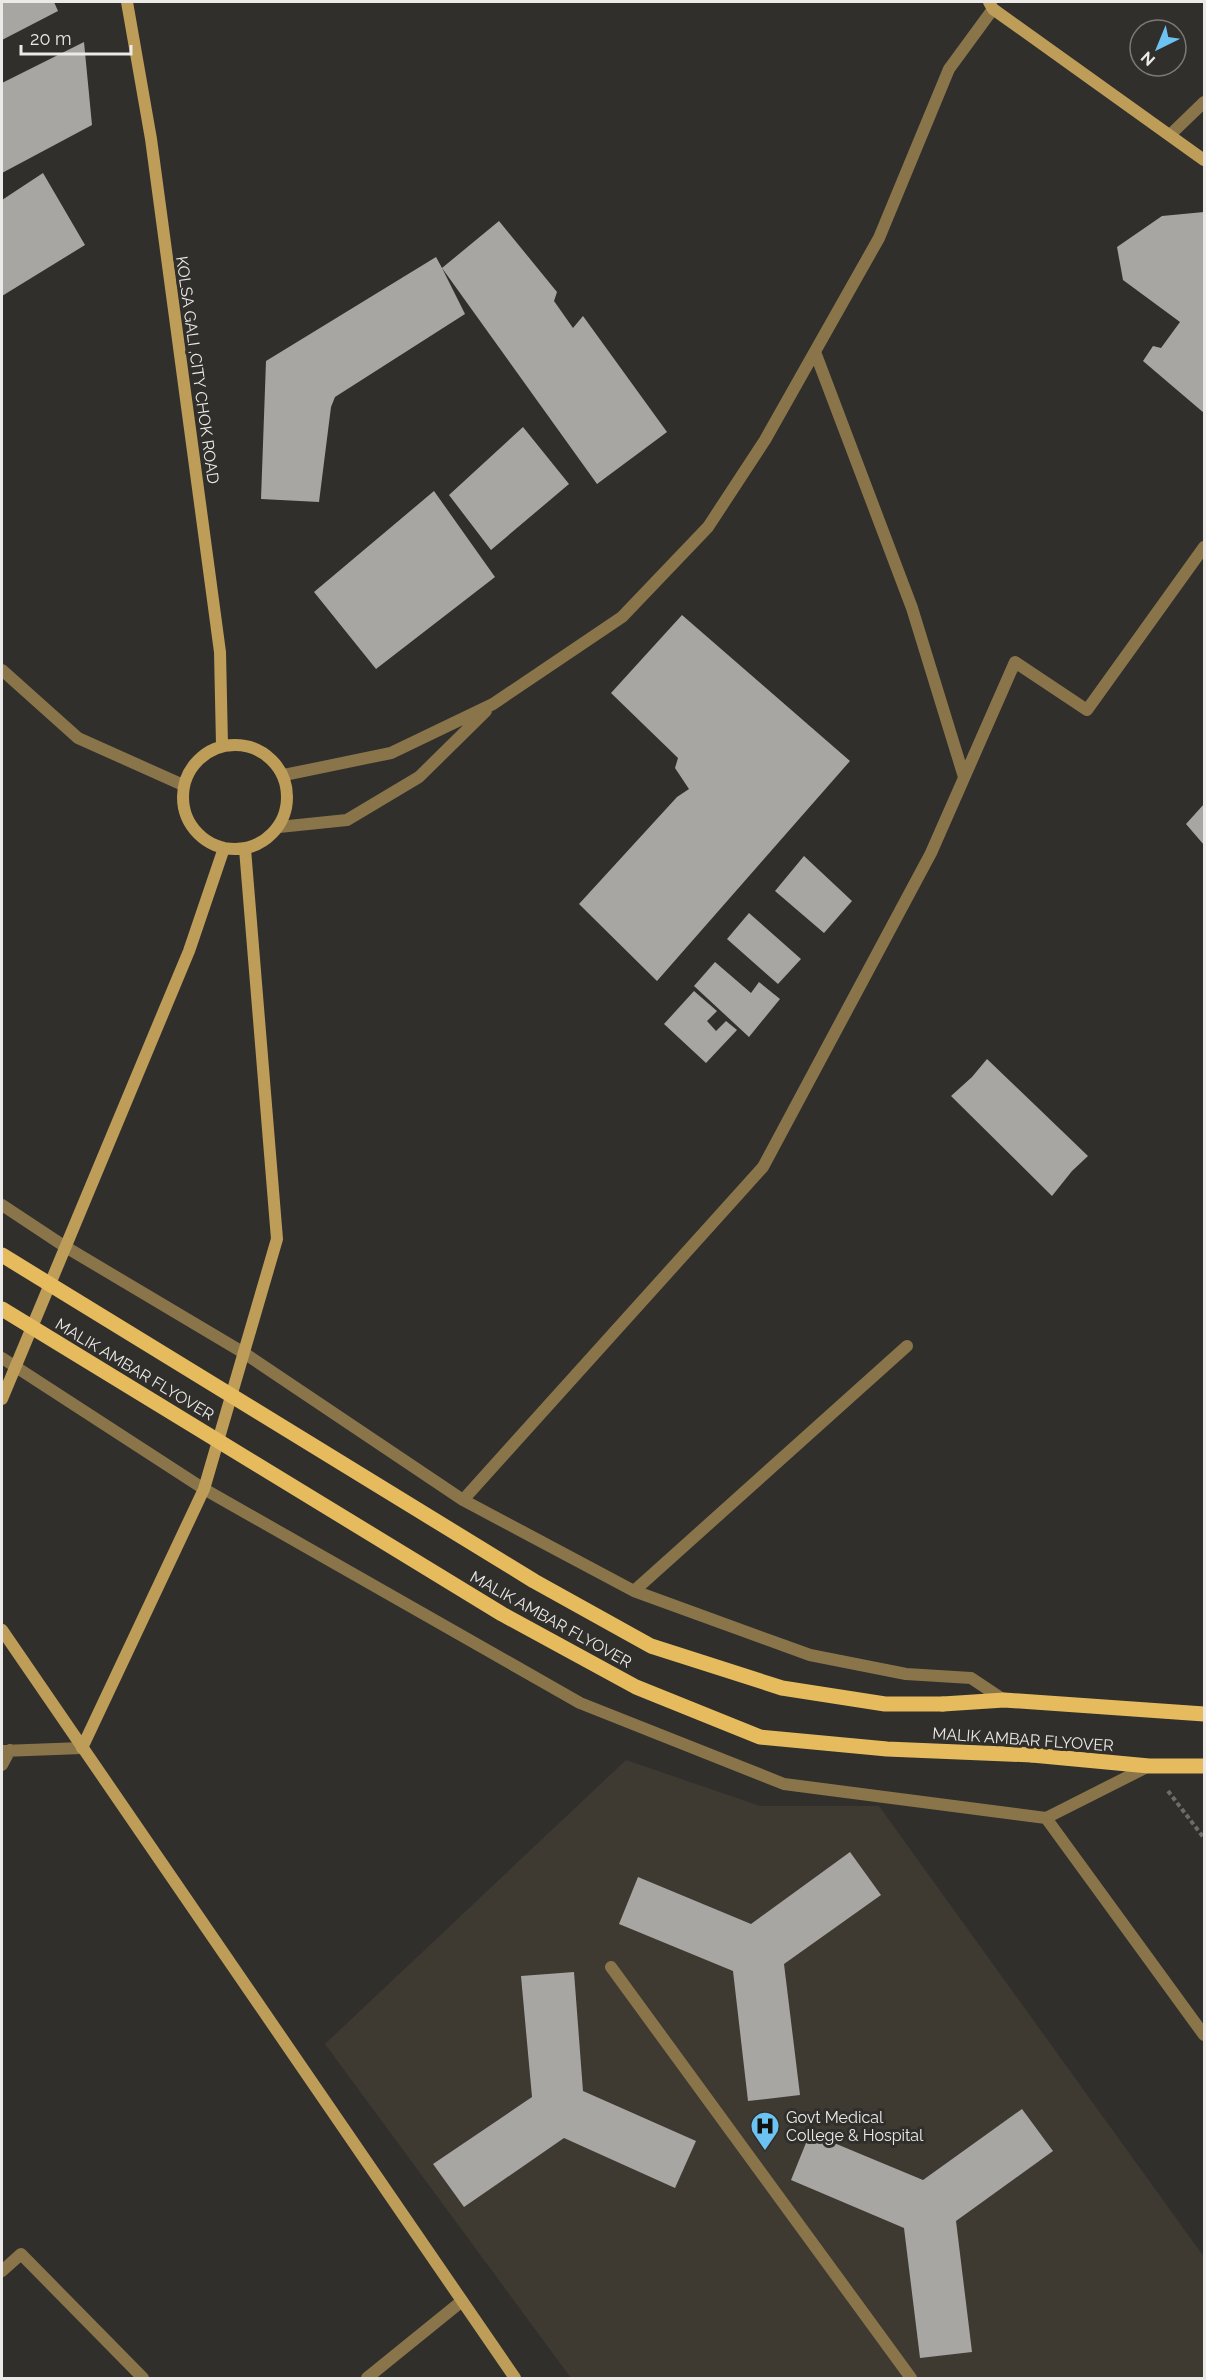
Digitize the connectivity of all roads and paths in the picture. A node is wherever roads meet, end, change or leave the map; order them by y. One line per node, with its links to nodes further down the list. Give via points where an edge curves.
1 (127, 2): 10 (street, KOLSA GALI ,CITY CHOK ROAD, via 150,139 220,652)
2 (991, 5): 4 (street); 6 (street, via 949,69 879,238)
3 (1204, 102): 4 (street)
4 (1170, 135): 5 (street)
5 (1204, 160)
6 (815, 352): 9 (street, via 765,440 708,527 622,617); 12 (street, via 912,608)
7 (1204, 547): 12 (street, via 1087,710 1016,662)
8 (2, 670): 13 (street, via 78,738)
9 (493, 704): 11 (street, via 391,753); 14 (street, via 419,777 347,820)
10 (222, 745): 11 (street, via 246,745 269,755); 13 (street, via 204,753 191,767)
11 (284, 775): 14 (street, via 288,801)
12 (964, 777): 27 (street, via 931,853 763,1167)
13 (183, 785): 15 (street, via 183,806 191,825 205,840)
14 (279, 827): 16 (street, via 264,842)
15 (224, 848): 16 (street); 18 (street, via 189,951)
16 (245, 849): 22 (street, via 277,1239)
17 (2, 1205): 18 (street)
18 (64, 1246): 22 (street); 24 (street)
19 (2, 1255): 30 (main road, MALIK AMBAR FLYOVER, bridge, via 534,1581 651,1646 782,1688 885,1704)
20 (2, 1309): 35 (main road, MALIK AMBAR FLYOVER, bridge, via 502,1614 636,1687 760,1737)
21 (907, 1346): 28 (street)
22 (244, 1353): 26 (street); 27 (street)
23 (2, 1358): 24 (street)
24 (14, 1367): 25 (street); 26 (street)
25 (2, 1399)
26 (204, 1489): 32 (street); 37 (street, via 580,1703 784,1784)
27 (464, 1500): 28 (street)
28 (634, 1591): 30 (street, via 810,1655 906,1674 970,1678)
29 (2, 1630): 32 (street)
30 (1004, 1700): 31 (main road, MALIK AMBAR FLYOVER)
31 (1204, 1714)
32 (82, 1748): 33 (street); 42 (street)
33 (6, 1750): 34 (street)
34 (2, 1765)
35 (1149, 1766): 36 (main road, MALIK AMBAR FLYOVER); 37 (street); 38 (path)
36 (1204, 1766)
37 (1047, 1818): 40 (street)
38 (1204, 1838)
39 (611, 1967): 46 (street)
40 (1204, 2035)
41 (2, 2271): 43 (street, via 21,2254)
42 (462, 2301): 44 (street); 45 (street)
43 (143, 2379)
44 (367, 2379)
45 (515, 2379)
46 (911, 2379)

